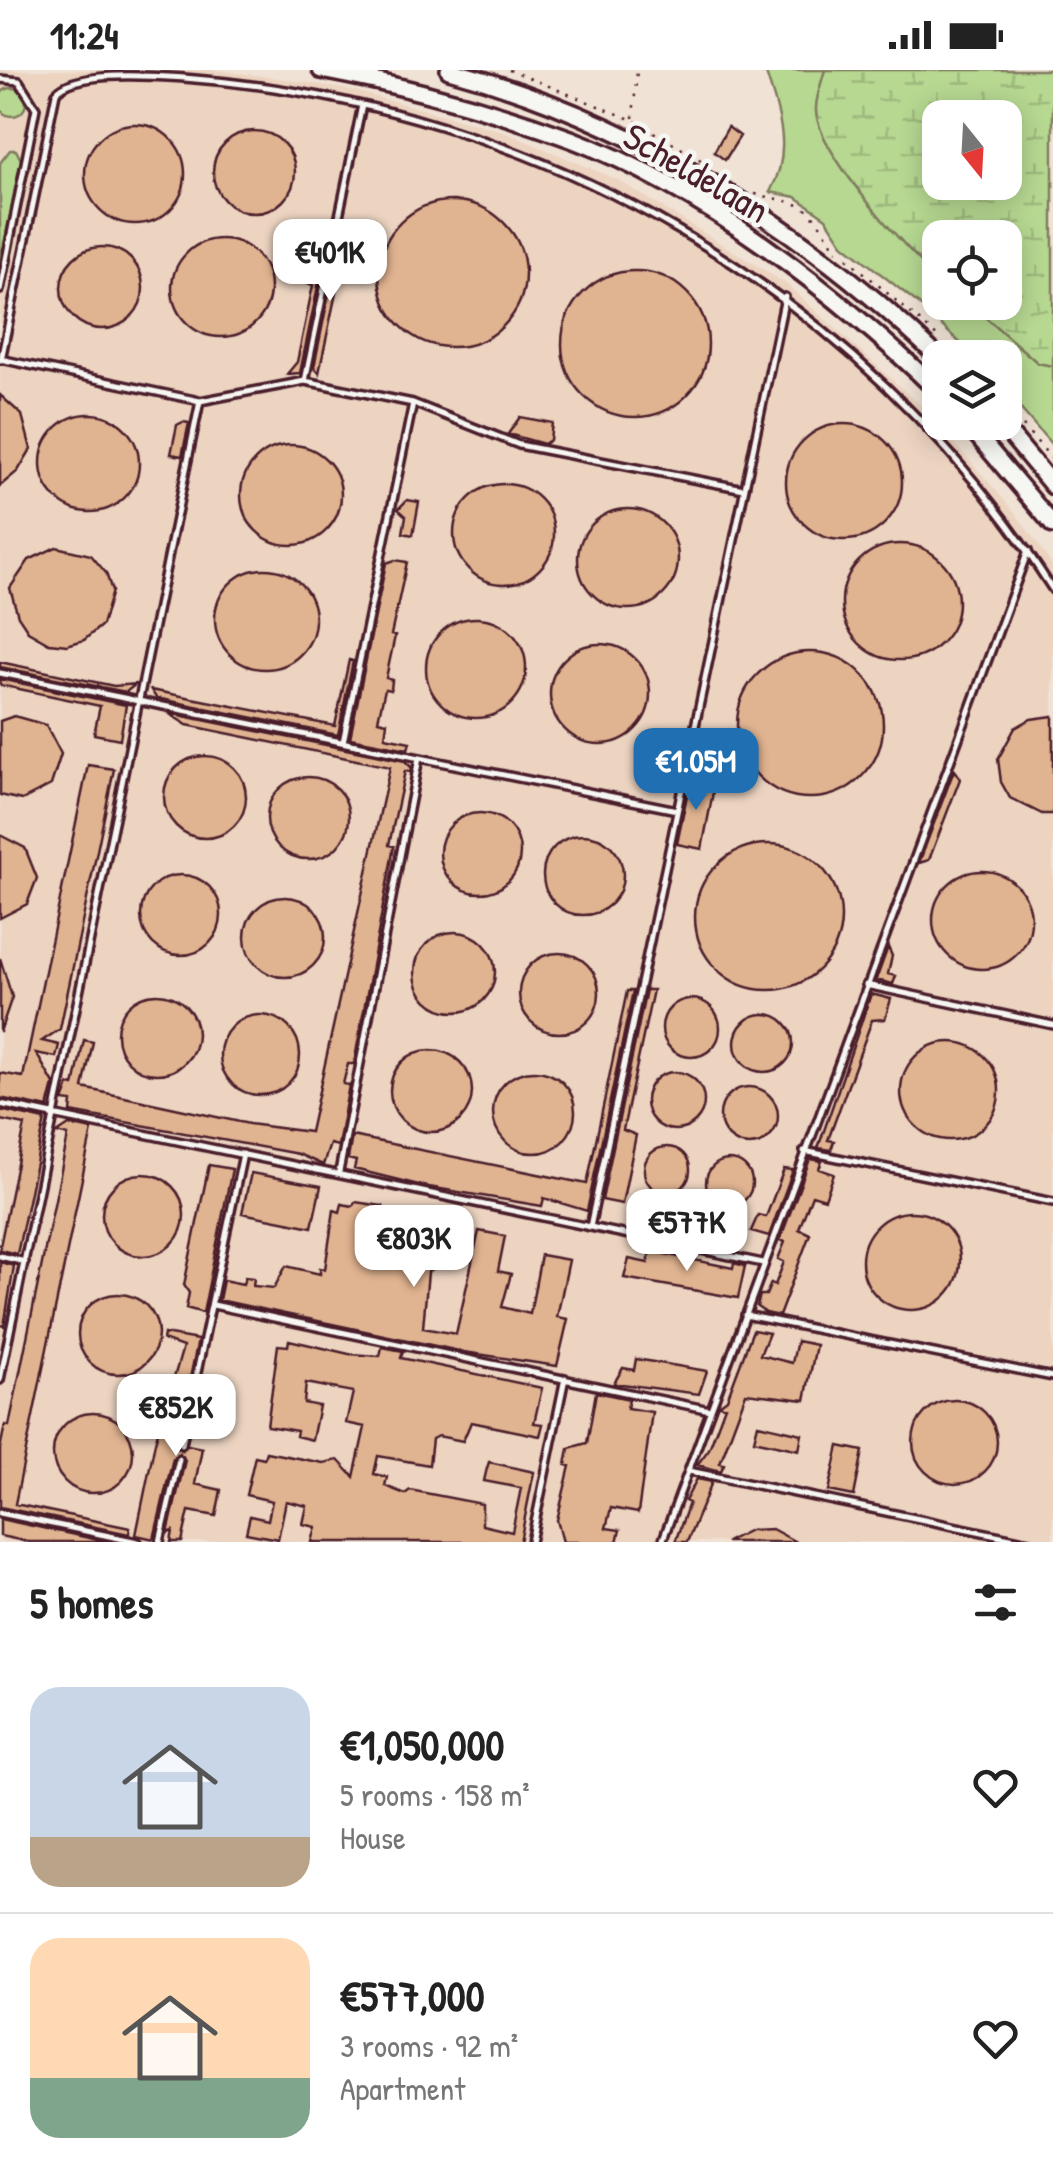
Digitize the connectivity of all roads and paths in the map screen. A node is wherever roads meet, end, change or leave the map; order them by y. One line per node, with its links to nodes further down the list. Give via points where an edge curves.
1 (321, 70): 8 (main road, Scheldelaan, via 484,110 574,140)
2 (449, 70): 7 (main road, Scheldelaan)
3 (637, 70): 6 (path)
4 (0, 79): 9 (lane, via 19,81 36,108)
5 (362, 105): 10 (lane, via 513,148 587,179 658,215); 12 (lane, via 221,81 91,72 69,77 56,93); 14 (lane)
6 (633, 120)
7 (638, 141): 8 (main road); 11 (main road, Scheldelaan, via 797,240)
8 (626, 166): 13 (main road, Scheldelaan, via 781,260)
9 (0, 290)
10 (785, 297): 22 (lane); 24 (lane, via 911,408)
11 (922, 341)
12 (0, 360): 15 (lane)
13 (922, 376)
14 (305, 381): 15 (lane); 16 (lane)
15 (200, 400): 27 (lane)
16 (413, 403): 22 (lane, via 519,445); 28 (lane)
17 (1022, 425): 20 (path)
18 (981, 440): 23 (main road)
19 (1015, 440): 21 (main road)
20 (1053, 460)
21 (1053, 486)
22 (744, 489): 30 (lane)
23 (1053, 525)
24 (1028, 551): 25 (lane); 31 (lane)
25 (1053, 590)
26 (0, 673): 27 (lane)
27 (141, 701): 28 (lane); 34 (lane)
28 (343, 742): 29 (lane)
29 (419, 758): 30 (lane); 37 (lane)
30 (677, 810): 39 (lane)
31 (866, 985): 32 (lane); 35 (lane)
32 (1053, 1025)
33 (0, 1104): 34 (lane)
34 (56, 1116): 36 (lane); 41 (lane)
35 (804, 1152): 38 (lane); 42 (lane)
36 (243, 1154): 37 (lane); 43 (lane)
37 (339, 1174): 39 (lane)
38 (1053, 1202)
39 (590, 1227): 42 (lane)
40 (0, 1256): 41 (lane)
41 (25, 1262): 47 (lane)
42 (763, 1263): 44 (lane)
43 (213, 1304): 46 (lane); 49 (lane)
44 (745, 1315): 45 (lane); 48 (lane)
45 (1053, 1376)
46 (565, 1378): 48 (lane); 55 (lane)
47 (0, 1380)
48 (710, 1410): 51 (lane)
49 (182, 1444)
50 (179, 1459): 54 (lane)
51 (689, 1471): 56 (lane); 57 (lane)
52 (0, 1514): 53 (lane)
53 (138, 1542)
54 (160, 1542)
55 (532, 1542)
56 (662, 1542)
57 (1030, 1542)

